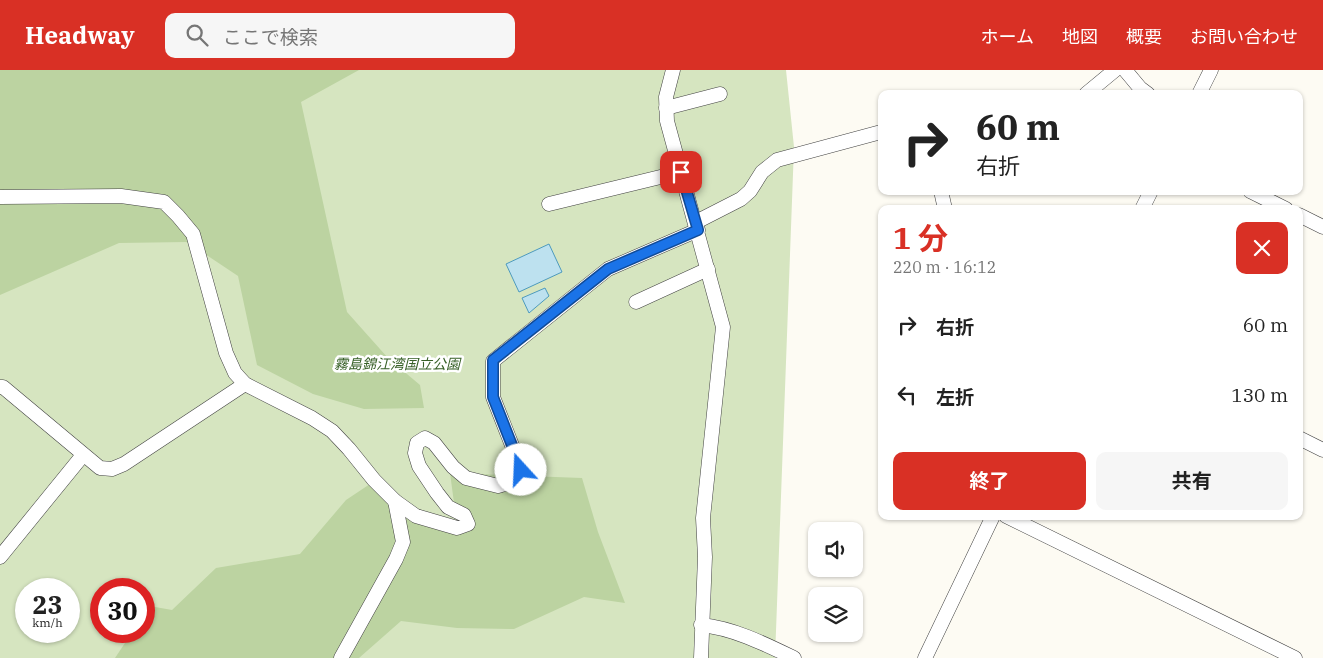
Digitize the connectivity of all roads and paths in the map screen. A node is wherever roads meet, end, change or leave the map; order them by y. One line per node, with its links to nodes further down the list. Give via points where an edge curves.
1 (673, 70): 9 (street)
2 (1115, 70): 5 (street)
3 (1126, 70): 6 (street)
4 (1211, 70): 7 (street)
5 (1091, 90)
6 (1143, 90)
7 (1201, 90)
8 (720, 94): 9 (street)
9 (666, 108): 11 (street)
10 (878, 133): 17 (street, via 778,160 762,172 750,191)
11 (681, 172): 14 (street); 17 (street)
12 (1258, 195): 15 (street)
13 (0, 197): 21 (street, via 121,196 164,202 193,234 226,353)
14 (549, 204)
15 (1278, 205)
16 (1303, 217): 18 (street)
17 (697, 226): 19 (street); 26 (street, via 608,269 493,360 493,397 520,460 521,470 515,481 498,486 466,478 434,443 425,438 417,443 415,453 419,466 436,494 448,507 464,515 468,524 457,528 416,516)
18 (1323, 227)
19 (708, 270): 20 (street); 30 (street, via 723,327 703,518 705,557)
20 (636, 302)
21 (245, 384): 25 (street, via 124,464 112,469 100,468); 26 (street, via 332,431)
22 (0, 387): 25 (street)
23 (1303, 440): 24 (street)
24 (1323, 450)
25 (83, 455): 29 (street)
26 (395, 501): 31 (street, via 403,542)
27 (992, 520): 34 (street)
28 (1014, 520): 35 (street)
29 (0, 557)
30 (701, 625): 32 (street); 33 (street, via 716,626)
31 (341, 658)
32 (701, 658)
33 (794, 658)
34 (925, 658)
35 (1294, 658)

